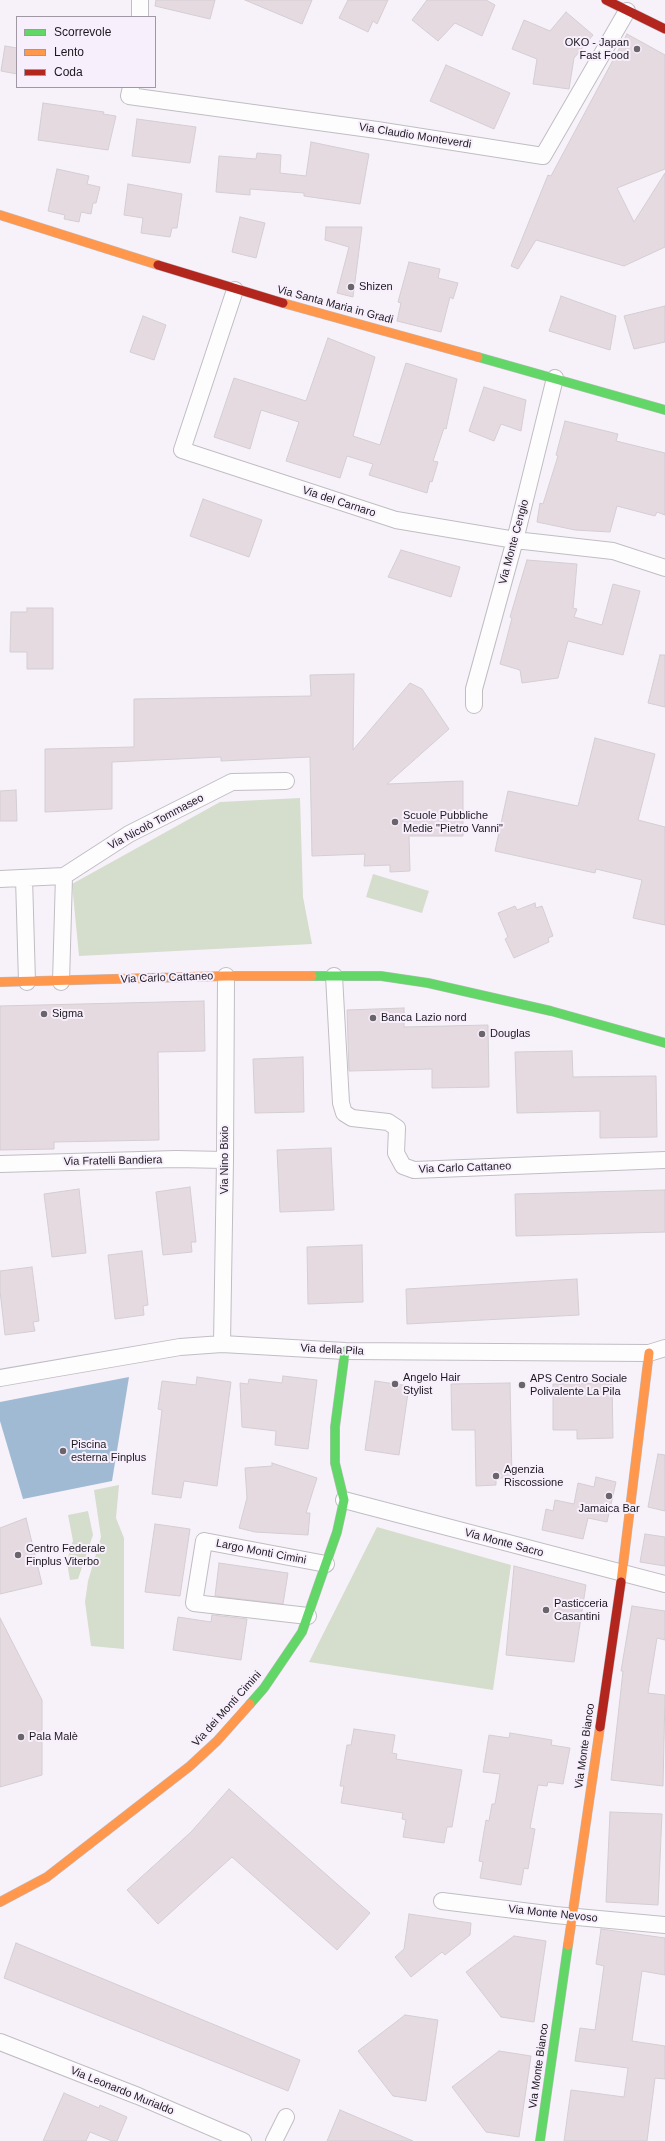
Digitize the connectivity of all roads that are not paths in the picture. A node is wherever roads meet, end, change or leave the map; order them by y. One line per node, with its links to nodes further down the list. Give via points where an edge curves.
1 (140, 0): 4 (street)
2 (606, 0): 3 (street)
3 (627, 10): 5 (street); 6 (street, Via Claudio Monteverdi, via 543,156 129,96)
4 (140, 16)
5 (665, 29)
6 (131, 88)
7 (0, 216): 8 (street, Via Santa Maria in Gradi)
8 (235, 290): 9 (street, Via Santa Maria in Gradi); 11 (street, Via del Carnaro, via 182,450 396,520)
9 (555, 378): 10 (street, Via Santa Maria in Gradi); 11 (street, Via Monte Cengio)
10 (665, 410)
11 (515, 540): 12 (street, Via del Carnaro, via 613,551); 13 (street, Via Monte Cengio, via 474,689)
12 (665, 568)
13 (474, 705)
14 (286, 781): 15 (street, Via Nicolò Tommaseo, via 232,782 129,834)
15 (64, 876): 16 (street); 22 (street)
16 (24, 878): 17 (street); 21 (street)
17 (0, 879)
18 (226, 976): 19 (street, Via Carlo Cattaneo); 22 (street, Via Carlo Cattaneo); 24 (street, Via Nino Bixio)
19 (334, 976): 23 (street, Via Carlo Cattaneo, via 381,976 428,983 551,1012); 25 (street, Via Carlo Cattaneo, via 340,1103 344,1113 352,1118 388,1122 397,1128 396,1153 403,1166 414,1170)
20 (0, 982): 21 (street, Via Carlo Cattaneo)
21 (27, 982): 22 (street, Via Carlo Cattaneo)
22 (62, 982)
23 (665, 1043)
24 (226, 1160): 26 (street, Via Fratelli Bandiera); 27 (street, Via Nino Bixio)
25 (665, 1160)
26 (0, 1164)
27 (222, 1344): 29 (street, Via della Pila); 31 (street, Via della Pila, via 180,1347)
28 (665, 1348): 30 (street, Via della Pila)
29 (345, 1351): 30 (street, Via della Pila); 32 (street, Via dei Monti Cimini, via 335,1427 335,1456)
30 (650, 1353): 34 (street, Via Monte Bianco)
31 (0, 1378)
32 (344, 1500): 33 (street, Via dei Monti Cimini); 34 (street, Via Monte Sacro)
33 (326, 1564): 36 (street, Via dei Monti Cimini); 36 (street, Largo Monti Cimini, via 204,1541 194,1603)
34 (621, 1574): 35 (street, Via Monte Sacro); 39 (street, Via Monte Bianco)
35 (665, 1584)
36 (308, 1616): 38 (street, Via dei Monti Cimini, via 302,1632 264,1688 207,1751 166,1786 47,1877)
37 (442, 1901): 39 (street, Via Monte Nevoso)
38 (0, 1902)
39 (573, 1916): 40 (street, Via Monte Nevoso); 46 (street, Via Monte Bianco)
40 (665, 1925)
41 (0, 2042): 43 (street, Via Leonardo Murialdo, via 138,2096)
42 (286, 2117): 45 (street)
43 (213, 2135): 44 (street, Via Leonardo Murialdo)
44 (243, 2141)
45 (274, 2141)
46 (540, 2141)

